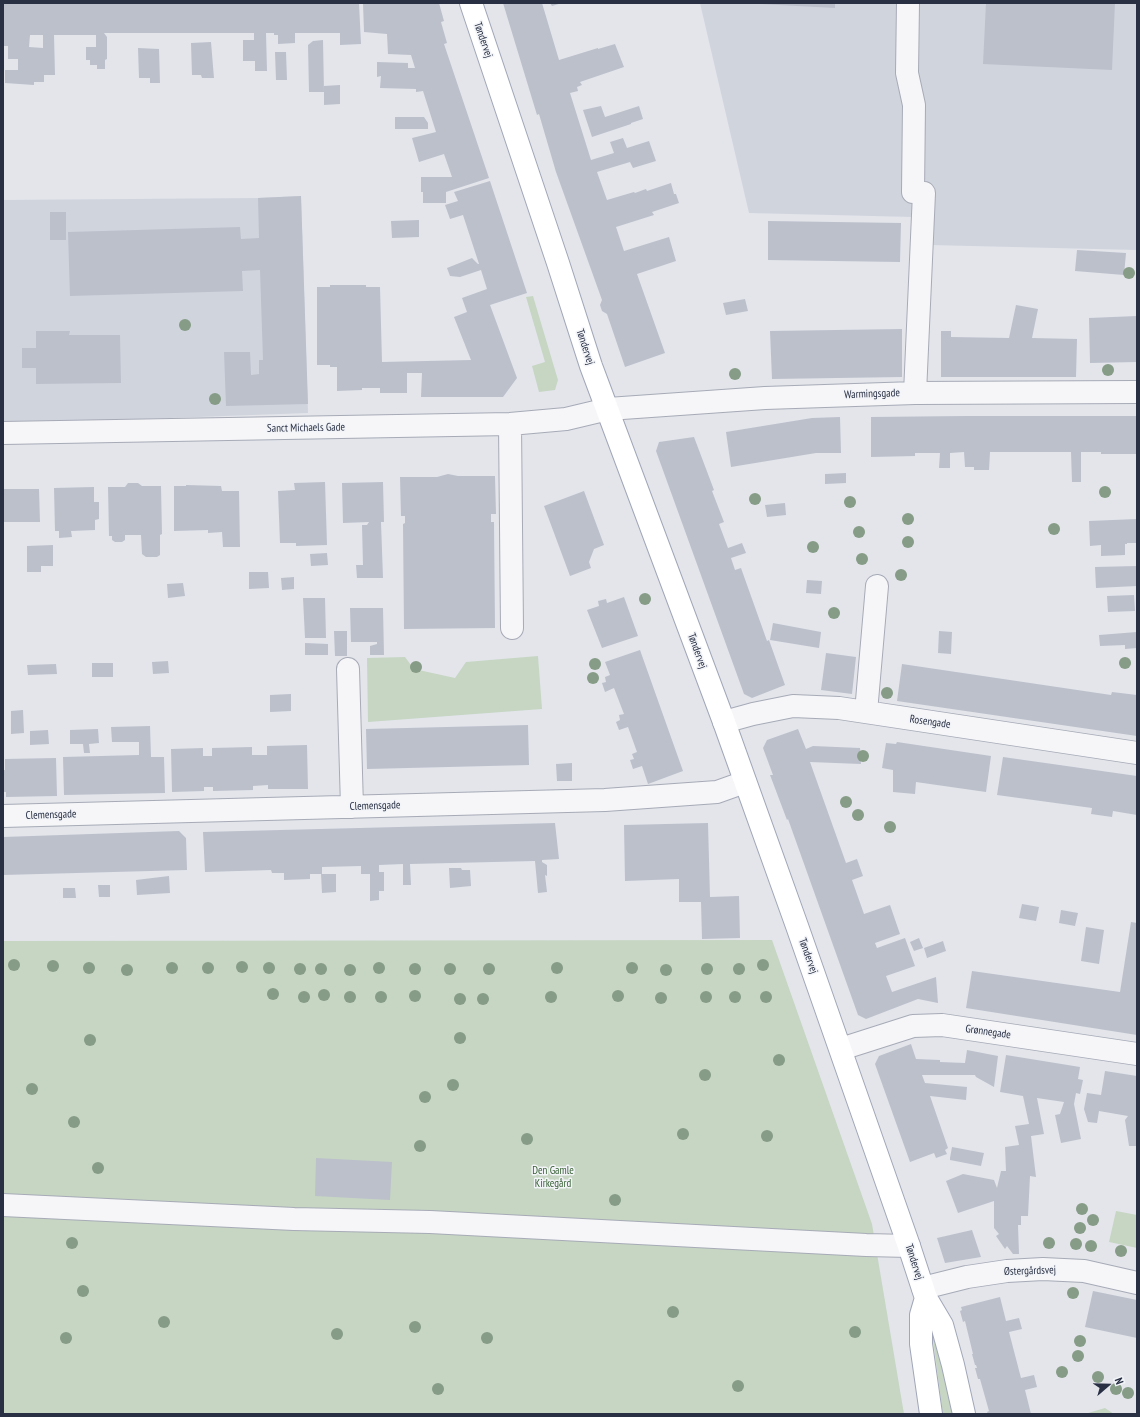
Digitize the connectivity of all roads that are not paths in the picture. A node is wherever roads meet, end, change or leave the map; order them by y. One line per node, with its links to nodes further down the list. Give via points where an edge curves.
1 (471, 3): 5 (main road, Tøndervej, via 591,366)
2 (908, 3): 4 (street, via 907,73 914,105 919,192)
3 (1137, 392): 4 (street, Warmingsgade)
4 (915, 393): 5 (street, Warmingsgade, via 764,398)
5 (608, 410): 6 (street, Sanct Michaels Gade, via 566,419); 12 (main road, Tøndervej)
6 (510, 424): 7 (street, Sanct Michaels Gade); 9 (street)
7 (3, 433)
8 (877, 586): 11 (street)
9 (512, 628)
10 (348, 669): 15 (street)
11 (866, 712): 12 (street, Rosengade, via 793,706); 13 (street, Rosengade)
12 (724, 722): 14 (main road, Tøndervej)
13 (1137, 753)
14 (745, 782): 15 (street, Clemensgade, via 717,792 605,800); 17 (main road, Tøndervej)
15 (352, 807): 16 (street, Clemensgade)
16 (3, 816)
17 (841, 1049): 18 (street, Grønnegade, via 913,1026 942,1025); 20 (main road, Tøndervej)
18 (1137, 1054)
19 (3, 1205): 20 (street, via 294,1219 430,1222)
20 (909, 1246): 22 (main road, Tøndervej)
21 (1137, 1283): 22 (street, Østergårdsvej, via 1084,1271 1043,1269 1007,1271 968,1278)
22 (924, 1293): 23 (main road, via 921,1344); 24 (main road, Tøndervej, via 942,1325)
23 (931, 1414)
24 (964, 1414)

